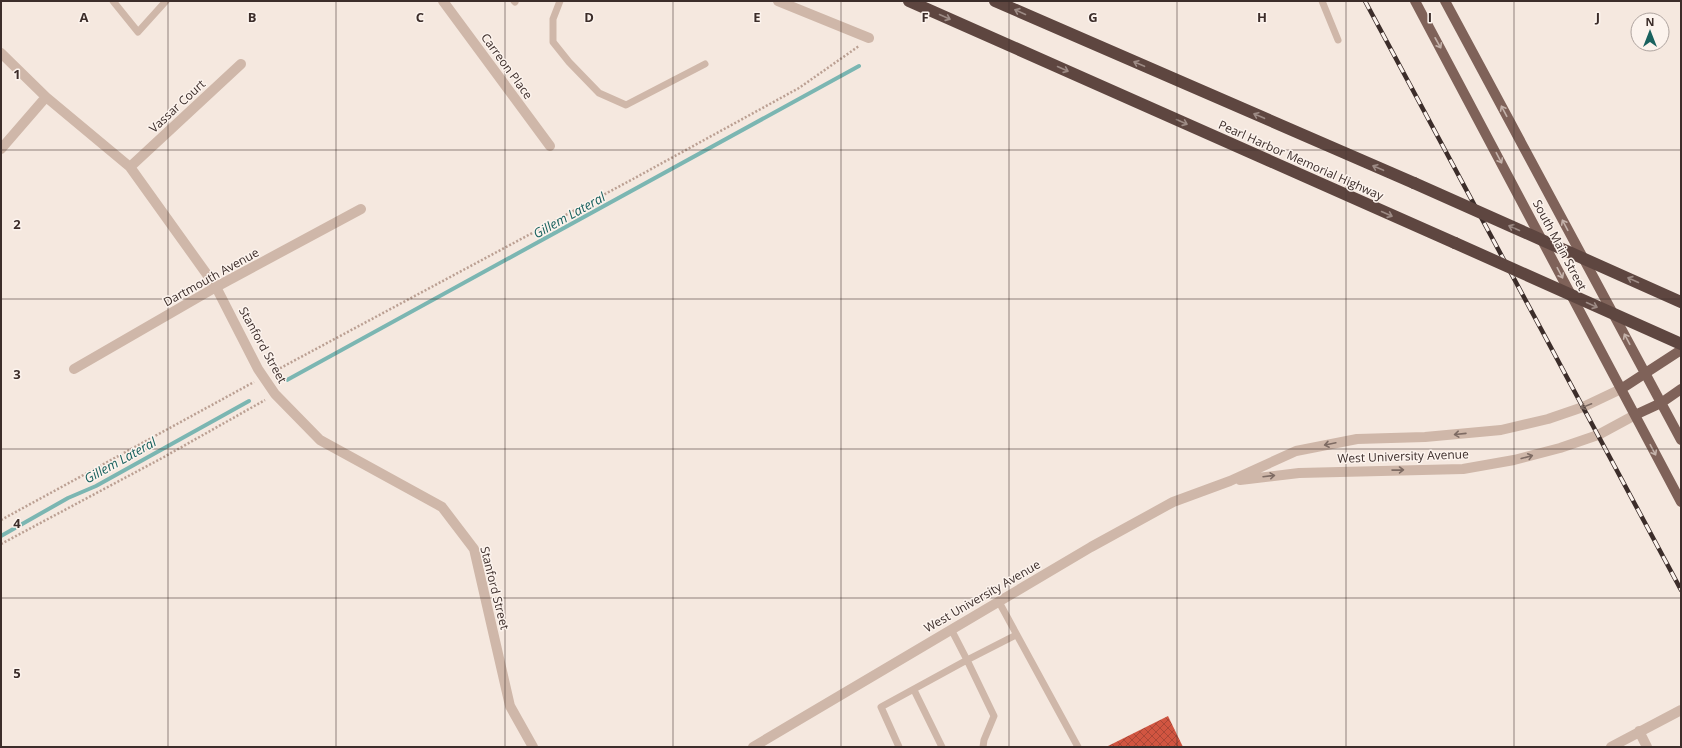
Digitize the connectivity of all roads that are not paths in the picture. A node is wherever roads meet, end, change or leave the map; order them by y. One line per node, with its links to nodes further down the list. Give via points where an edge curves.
1 (113, 1): 2 (lane, via 138,32)
2 (166, 1)
3 (443, 1): 17 (street, Carreon Place)
4 (560, 1): 15 (lane, via 553,19 553,42 599,93 626,105)
5 (778, 1): 11 (street)
6 (909, 1): 23 (highway, Pearl Harbor Memorial Highway, one-way to 23, bridge)
7 (995, 1): 22 (highway, Pearl Harbor Memorial Highway, one-way to 7, bridge)
8 (1322, 1): 12 (lane)
9 (1415, 1): 27 (main road, South Main Street, one-way to 27)
10 (1445, 1): 26 (main road, South Main Street, one-way to 10)
11 (869, 38)
12 (1338, 40)
13 (1, 53): 16 (street, Stanford Street)
14 (241, 64): 19 (street, Vassar Court)
15 (705, 64)
16 (46, 97): 18 (street); 19 (street, Stanford Street)
17 (550, 146)
18 (1, 149)
19 (130, 167): 21 (street, Stanford Street)
20 (361, 209): 21 (street, Dartmouth Avenue)
21 (216, 287): 25 (street, Dartmouth Avenue); 41 (street, Stanford Street, via 263,377 275,394 320,440 442,507 474,549 510,706)
22 (1681, 300)
23 (1681, 344)
24 (1681, 350): 26 (main road, West University Avenue)
25 (74, 369)
26 (1646, 374): 27 (main road, West University Avenue); 29 (main road, South Main Street)
27 (1621, 389): 30 (main road, South Main Street); 32 (street, West University Avenue, one-way to 32, via 1583,407 1548,419 1501,430 1425,438 1357,439 1296,451)
28 (1681, 389): 29 (main road, West University Avenue)
29 (1661, 403): 30 (main road, West University Avenue); 31 (main road, South Main Street)
30 (1635, 415): 32 (street, West University Avenue, one-way to 30, via 1299,473 1463,469 1560,448 1598,435); 33 (main road, South Main Street, one-way to 33)
31 (1681, 440)
32 (1230, 481): 34 (street, West University Avenue, via 1173,502 1091,546)
33 (1681, 502)
34 (999, 602): 35 (street, West University Avenue); 36 (lane)
35 (951, 629): 37 (lane); 42 (street, West University Avenue)
36 (1016, 635): 37 (lane); 46 (lane)
37 (967, 660): 38 (lane); 45 (lane, via 994,716)
38 (914, 690): 43 (lane, via 881,707); 44 (lane)
39 (1681, 710): 40 (street)
40 (1639, 731): 47 (street); 48 (street)
41 (533, 747)
42 (753, 747)
43 (899, 747)
44 (942, 747)
45 (983, 747)
46 (1078, 747)
47 (1611, 747)
48 (1647, 747)

